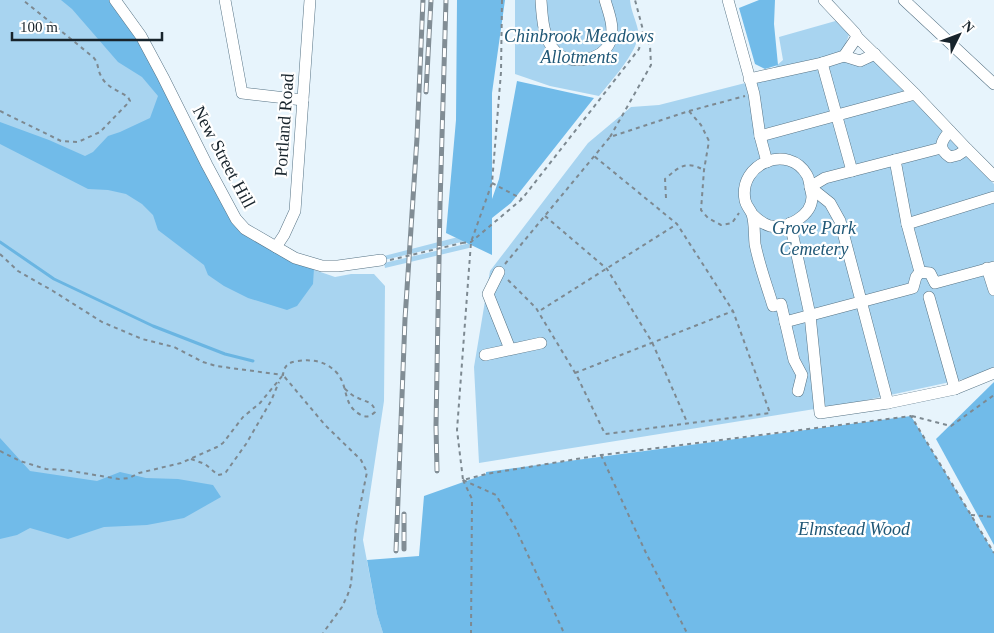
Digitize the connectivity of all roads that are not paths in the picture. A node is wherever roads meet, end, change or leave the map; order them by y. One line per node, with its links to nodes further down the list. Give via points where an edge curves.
1 (115, 0): 31 (street, New Street Hill, via 141,36 236,219 245,229)
2 (225, 0): 16 (street, via 242,93)
3 (310, 0): 16 (street, Portland Road)
4 (541, 0): 5 (street, via 543,21 552,48 565,58 582,59 594,58 610,41 612,23)
5 (605, 0)
6 (728, 0): 13 (street)
7 (824, 0): 9 (street)
8 (904, 0): 14 (street)
9 (857, 37): 10 (street); 11 (street)
10 (874, 54): 11 (street, via 860,62); 15 (street)
11 (844, 56): 12 (street)
12 (822, 63): 13 (street); 17 (street)
13 (749, 79): 19 (street)
14 (994, 84)
15 (915, 94): 17 (street); 18 (street)
16 (304, 100): 31 (street, Portland Road, via 296,211)
17 (837, 116): 19 (street); 24 (street)
18 (950, 131): 20 (street); 21 (street)
19 (760, 136): 23 (street)
20 (941, 148): 21 (street, via 950,157); 22 (street)
21 (967, 149): 25 (street)
22 (894, 160): 24 (street); 30 (street)
23 (767, 162): 26 (street, via 778,158 800,166 808,175); 28 (street, via 750,174 745,188)
24 (852, 171): 26 (street, via 825,178)
25 (994, 176)
26 (810, 187): 29 (street, via 812,198 808,209 801,218); 40 (street, via 830,203 840,221)
27 (994, 197): 30 (street)
28 (749, 209): 29 (street, via 769,226 780,227); 42 (street, via 773,306 780,304)
29 (790, 223): 41 (street)
30 (907, 224): 35 (street)
31 (276, 247): 32 (street, New Street Hill, via 295,258 322,266)
32 (386, 260)
33 (991, 268): 36 (street); 38 (street)
34 (499, 272): 44 (street, via 488,294)
35 (920, 272): 36 (street, via 930,273); 37 (street)
36 (936, 283): 39 (street)
37 (913, 288): 39 (street, via 919,296); 40 (street)
38 (994, 290)
39 (929, 297): 47 (street)
40 (862, 302): 41 (street); 49 (street)
41 (810, 315): 42 (street); 49 (street, via 820,413)
42 (785, 322): 48 (street, via 794,360 802,375)
43 (542, 343): 44 (street)
44 (510, 350): 45 (street)
45 (484, 355)
46 (994, 374): 47 (street)
47 (954, 389): 49 (street)
48 (798, 392)
49 (888, 403)

